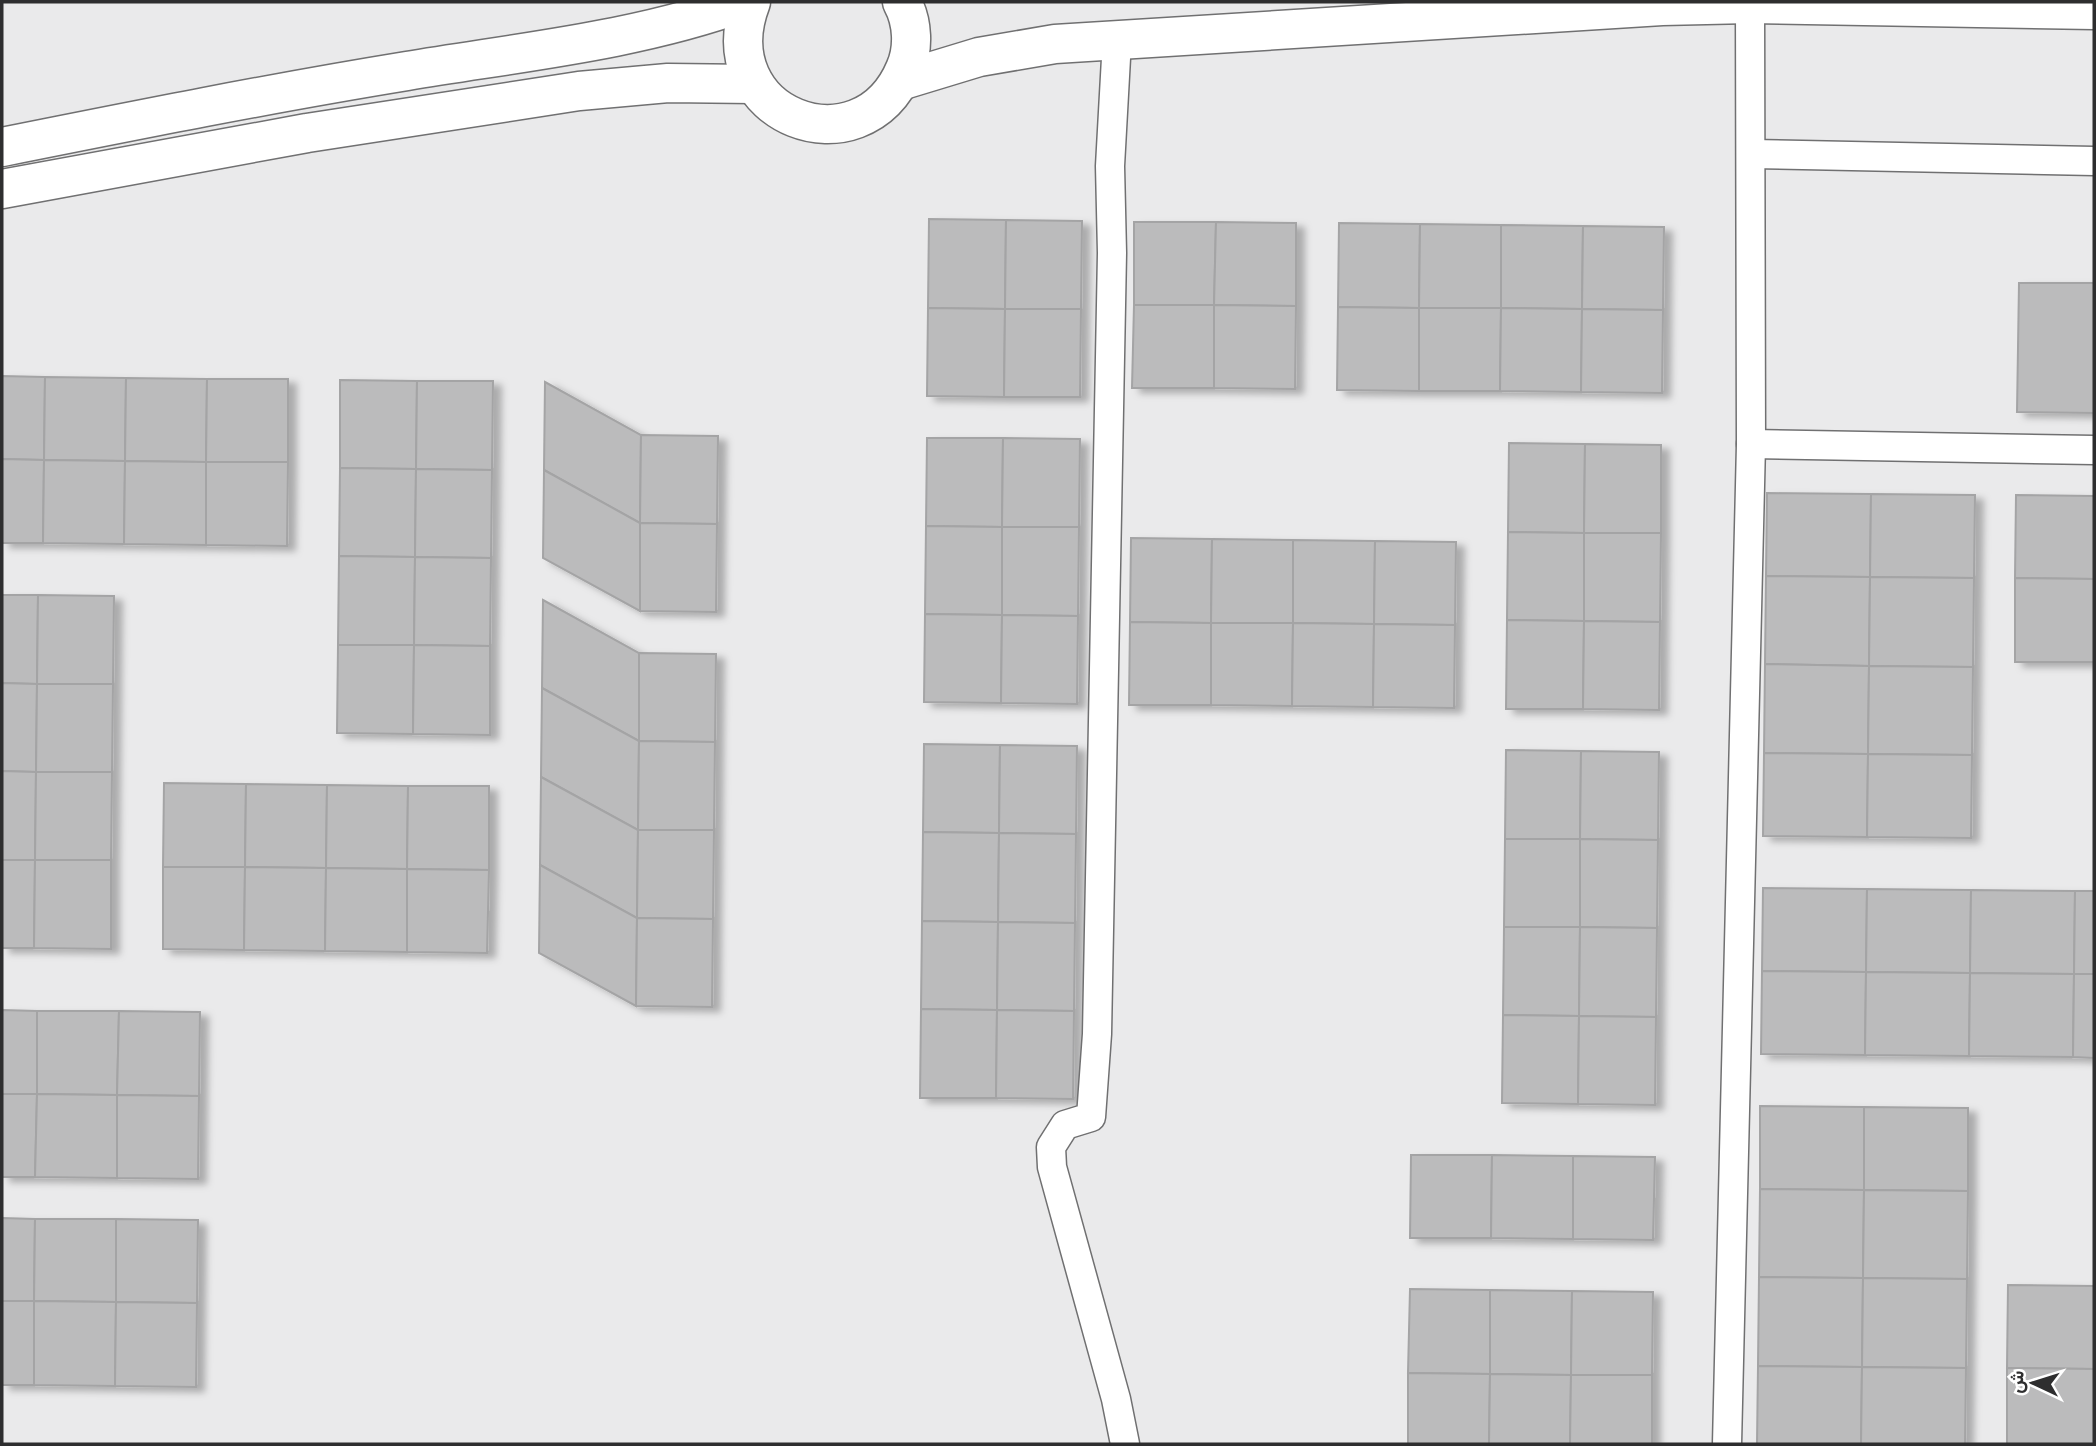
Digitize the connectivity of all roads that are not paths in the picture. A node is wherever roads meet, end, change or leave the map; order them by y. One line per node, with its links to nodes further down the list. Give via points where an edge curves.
1 (744, 2): 9 (highway, via 637,33 300,88)
2 (751, 2): 8 (highway, via 741,41)
3 (902, 2): 7 (highway, via 911,44)
4 (1750, 4): 5 (highway); 6 (highway); 10 (street)
5 (2094, 10)
6 (1117, 40): 7 (highway, via 1055,44 979,57); 15 (street, via 1110,166 1112,267 1097,1034 1091,1117 1065,1125 1051,1147 1052,1167)
7 (900, 81): 8 (highway, via 873,110 856,119 827,124 799,120 781,111)
8 (754, 83): 12 (highway, via 668,83 579,91 307,133)
9 (2, 147)
10 (1752, 154): 11 (street); 13 (street)
11 (2094, 161)
12 (2, 189)
13 (1751, 444): 14 (street); 16 (street)
14 (2094, 450)
15 (1125, 1444)
16 (1727, 1444)

